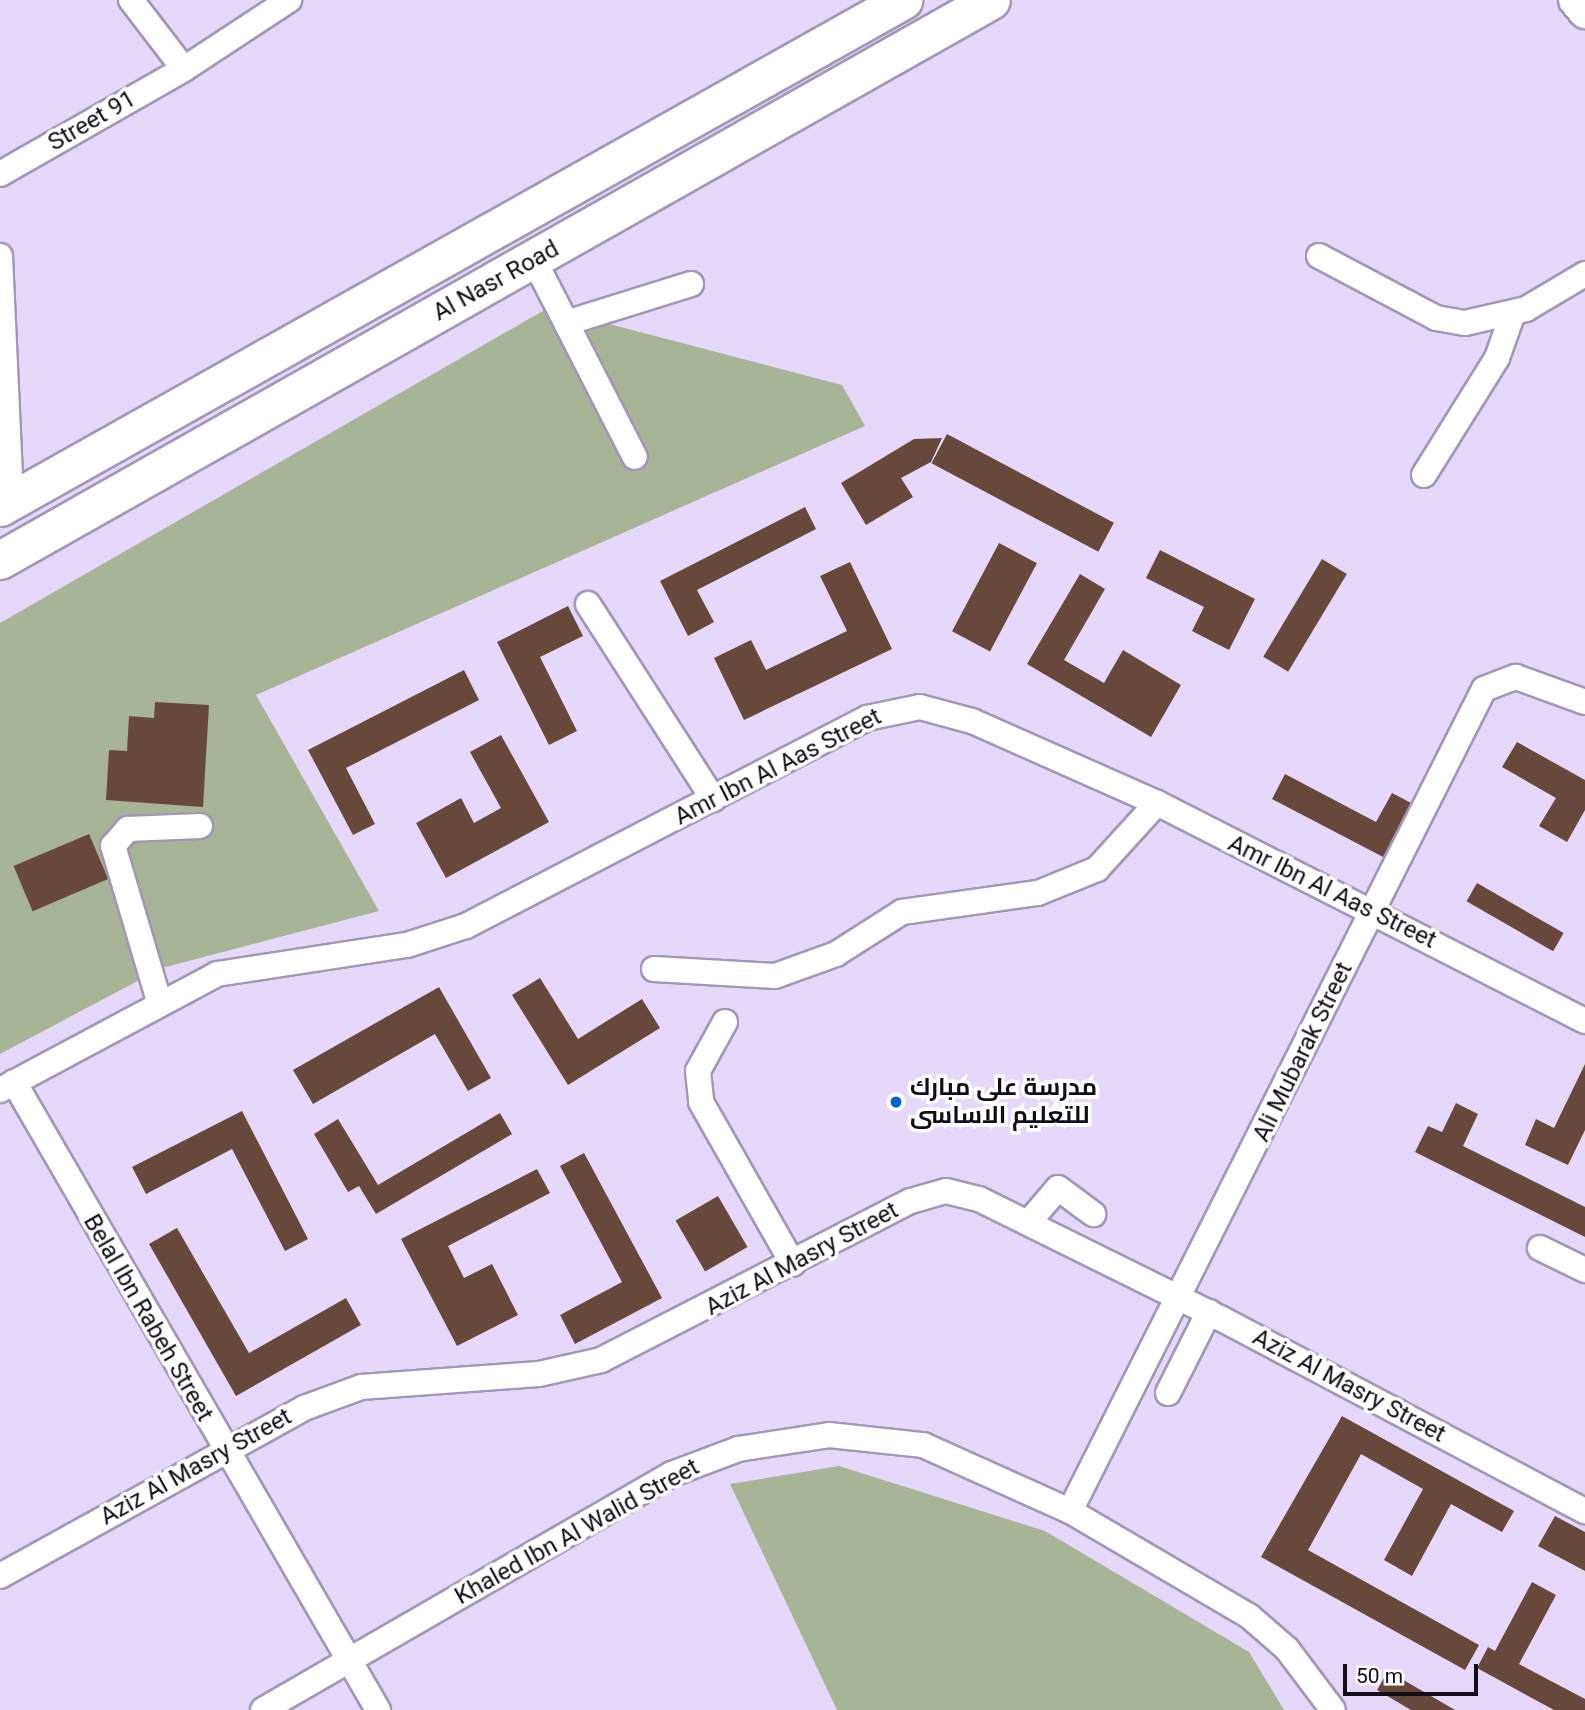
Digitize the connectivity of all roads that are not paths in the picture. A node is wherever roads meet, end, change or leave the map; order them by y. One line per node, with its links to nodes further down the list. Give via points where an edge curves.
1 (131, 0): 7 (street)
2 (289, 0): 7 (street, Street 91)
3 (902, 0): 9 (highway, Al Nasr Road)
4 (991, 0): 12 (highway, Al Nasr Road)
5 (1575, 0): 6 (main road)
6 (1585, 12)
7 (184, 69): 8 (street, Street 91)
8 (0, 174)
9 (485, 236): 12 (highway); 19 (highway, Al Nasr Road)
10 (0, 256): 19 (street)
11 (1319, 256): 15 (street, via 1436,318 1465,323)
12 (520, 268): 16 (street); 20 (highway, Al Nasr Road)
13 (1585, 274): 15 (street)
14 (691, 284): 16 (street)
15 (1513, 313): 18 (street, via 1497,358)
16 (566, 323): 17 (street)
17 (635, 457)
18 (1424, 475)
19 (5, 504)
20 (0, 560)
21 (588, 604): 23 (street)
22 (1585, 702): 26 (street, Ali Mubarak Street, via 1516,677 1484,689)
23 (713, 799): 24 (street, Amr Ibn Al Aas Street, via 867,718 920,707 972,721); 28 (street, Amr Ibn Al Aas Street, via 466,926 407,944 217,974)
24 (1157, 803): 26 (street, Amr Ibn Al Aas Street); 27 (street, via 1097,869 1038,893 902,912 836,954 775,976)
25 (200, 826): 28 (street, via 128,828 113,846)
26 (1374, 910): 29 (street, Amr Ibn Al Aas Street); 37 (street, Ali Mubarak Street)
27 (654, 969)
28 (159, 1001): 31 (street, Amr Ibn Al Aas Street)
29 (1585, 1021)
30 (725, 1022): 35 (street, via 698,1070 701,1102)
31 (7, 1086): 40 (street, Belal Ibn Rabeh Street)
32 (1093, 1214): 33 (street, via 1058,1188)
33 (1028, 1223): 35 (street, Aziz Al Masry Street, via 961,1193 930,1193); 37 (street, Aziz Al Masry Street)
34 (1540, 1248): 36 (street)
35 (793, 1264): 40 (street, Aziz Al Masry Street, via 601,1360 539,1374 361,1387)
36 (1585, 1270)
37 (1181, 1298): 38 (street, Aziz Al Masry Street); 41 (street, Ali Mubarak Street)
38 (1209, 1312): 39 (street); 42 (street, Aziz Al Masry Street)
39 (1168, 1393)
40 (223, 1448): 43 (street, Aziz Al Masry Street); 44 (street, Belal Ibn Rabeh Street)
41 (1070, 1511): 44 (street, Khaled Ibn Al Walid Street, via 923,1445 829,1435 764,1443 672,1474); 47 (street, Khaled Ibn Al Walid Street, via 1249,1616 1287,1649)
42 (1585, 1511)
43 (0, 1576)
44 (350, 1661): 45 (street, Khaled Ibn Al Walid Street); 46 (street, Belal Ibn Rabeh Street)
45 (263, 1710)
46 (378, 1710)
47 (1333, 1710)

